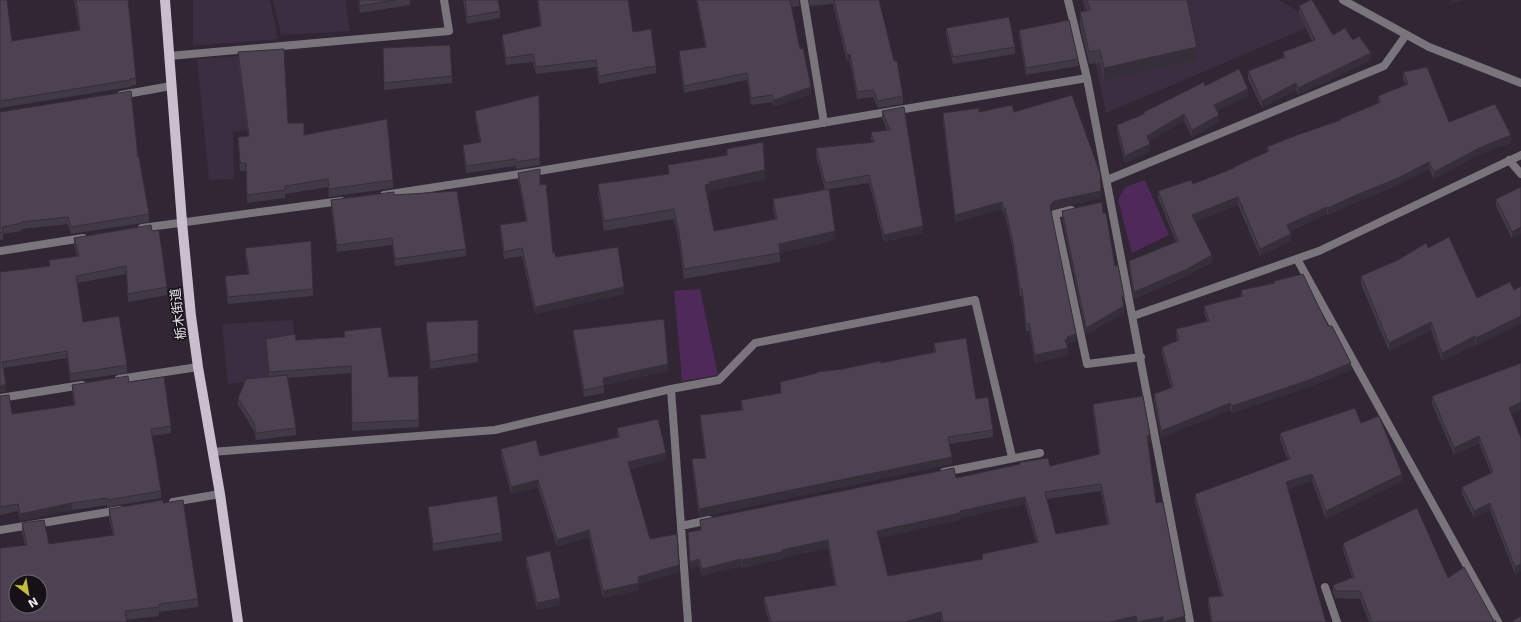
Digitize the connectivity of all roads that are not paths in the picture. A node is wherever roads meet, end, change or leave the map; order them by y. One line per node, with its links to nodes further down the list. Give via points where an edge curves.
1 (165, 0): 7 (main road, 栃木街道)
2 (444, 0): 7 (street, via 449,31)
3 (804, 0): 12 (street)
4 (1068, 0): 8 (street)
5 (1343, 0): 6 (street)
6 (1406, 35): 9 (street, via 1429,47); 16 (street, via 1384,66)
7 (169, 56): 10 (main road, 栃木街道)
8 (1087, 78): 12 (street); 16 (street)
9 (1521, 83)
10 (171, 86): 11 (street); 20 (main road, 栃木街道)
11 (109, 96)
12 (824, 123): 17 (street)
13 (1521, 154): 14 (street)
14 (1509, 160): 15 (street); 24 (street, via 1319,251)
15 (1521, 174)
16 (1107, 180): 25 (street, via 1107,202)
17 (374, 196)
18 (351, 199): 20 (street)
19 (1076, 209): 26 (street, via 1055,214 1088,364)
20 (182, 222): 21 (street); 27 (main road, 栃木街道)
21 (134, 230)
22 (95, 236): 23 (street)
23 (0, 251)
24 (1297, 259): 25 (street); 47 (street)
25 (1133, 316): 26 (street)
26 (1140, 357): 45 (street)
27 (198, 367): 28 (street); 32 (main road, 栃木街道)
28 (114, 380)
29 (91, 384): 31 (street)
30 (672, 389): 32 (street, via 495,430); 34 (street, via 720,380 755,343 975,300); 40 (street)
31 (0, 398)
32 (212, 452): 36 (main road, 栃木街道)
33 (1040, 453): 34 (street)
34 (1012, 458): 35 (street)
35 (935, 474)
36 (220, 494): 37 (street); 43 (main road, 栃木街道)
37 (165, 503)
38 (125, 510): 41 (street)
39 (719, 518): 40 (street)
40 (681, 526): 44 (street)
41 (0, 530)
42 (1324, 588): 46 (street)
43 (238, 622)
44 (688, 622)
45 (1190, 622)
46 (1337, 622)
47 (1498, 622)

